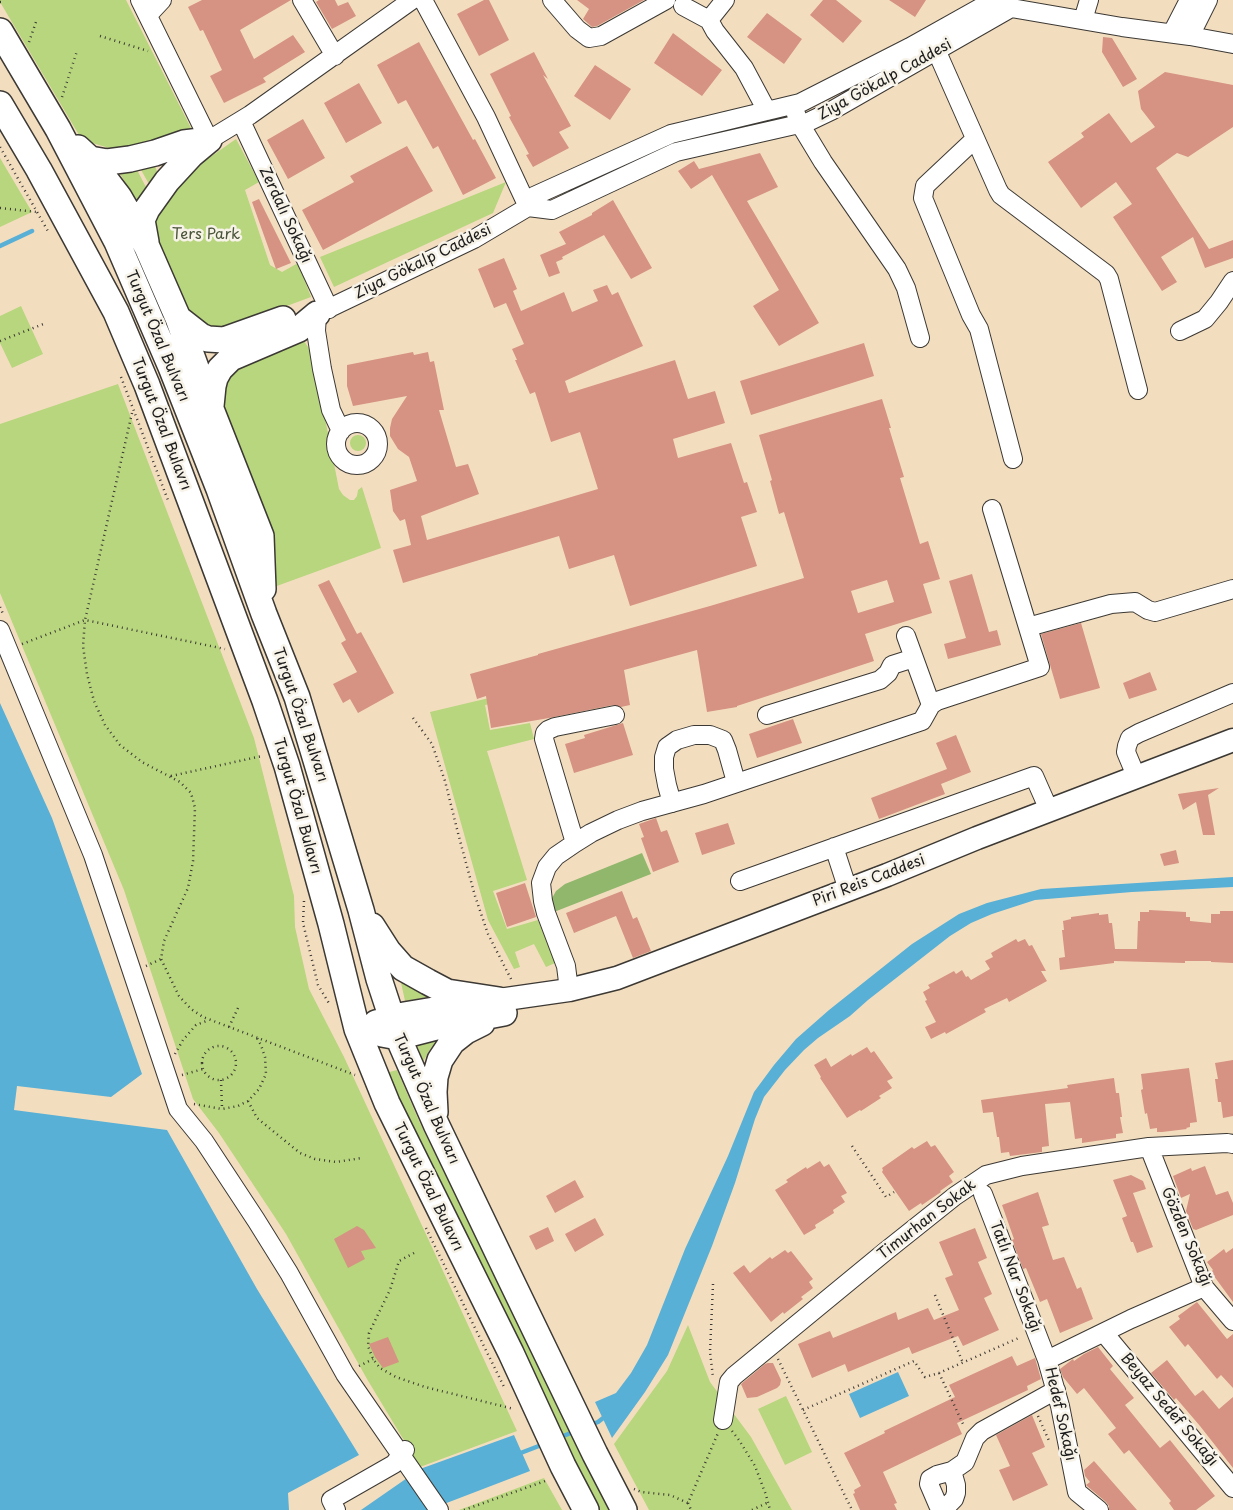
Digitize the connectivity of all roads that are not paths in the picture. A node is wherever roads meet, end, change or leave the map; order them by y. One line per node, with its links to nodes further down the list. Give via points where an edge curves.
1 (162, 0): 13 (street)
2 (302, 0): 21 (street)
3 (412, 0): 21 (street)
4 (423, 0): 31 (street, via 486,117)
5 (552, 0): 6 (street, via 589,38 601,36)
6 (666, 0)
7 (725, 0): 14 (street)
8 (1089, 0): 15 (street)
9 (1189, 0): 17 (street)
10 (1208, 0): 18 (street)
11 (681, 2): 14 (street)
12 (1000, 3): 15 (street); 20 (street, Ziya Gökalp Caddesi); 23 (street, Ziya Gökalp Caddesi)
13 (144, 7): 29 (street)
14 (709, 20): 24 (street, via 744,68)
15 (1083, 20): 17 (street)
16 (0, 31): 27 (highway, Turgut Özal Bulvarı)
17 (1172, 33): 18 (street)
18 (1190, 36): 19 (street)
19 (1233, 44)
20 (937, 52): 26 (street, Ziya Gökalp Caddesi, via 831,111); 28 (street)
21 (335, 56): 25 (street)
22 (0, 104): 67 (highway, Turgut Özal Bulavrı, via 116,312 147,385 287,766)
23 (792, 105): 24 (street, Ziya Gökalp Caddesi); 26 (street)
24 (767, 111): 31 (street, Ziya Gökalp Caddesi, via 671,134 534,196)
25 (241, 121): 29 (street); 34 (street, Zerdalı Sokağı)
26 (800, 124): 31 (street, Ziya Gökalp Caddesi, via 676,152 552,210); 37 (street, via 897,270 906,288)
27 (56, 126): 30 (highway); 44 (highway, Turgut Özal Bulvarı, via 117,242 171,367)
28 (975, 139): 38 (street, via 1002,195 1106,274); 41 (street, via 925,186 923,198 979,329)
29 (209, 140): 30 (highway, via 184,143 130,159 107,162); 32 (highway, via 173,175 148,209 142,220)
30 (90, 159): 32 (highway)
31 (528, 207): 34 (street, Ziya Gökalp Caddesi, via 474,239)
32 (147, 247): 35 (highway)
33 (1233, 281): 36 (street, via 1205,319)
34 (323, 311): 35 (highway, via 285,318 224,340 201,336); 39 (highway, via 298,329 232,358 215,378); 40 (street, via 316,331 331,410)
35 (178, 318): 39 (highway)
36 (1180, 330)
37 (920, 338)
38 (1138, 390)
39 (211, 409): 44 (highway, via 261,536)
40 (341, 431)
41 (1012, 459)
42 (992, 509): 46 (street)
43 (1233, 589): 46 (street, via 1155,612 1135,602 1111,604)
44 (264, 614): 63 (highway, Turgut Özal Bulvarı, via 297,697)
45 (2, 622): 78 (street, via 8,651 93,855 178,1109 204,1141 261,1227 345,1374)
46 (1028, 628): 50 (street, via 1040,667)
47 (906, 636): 48 (street)
48 (914, 658): 50 (street); 52 (street, via 892,665 880,680)
49 (1233, 693): 55 (street, via 1130,738 1126,752)
50 (931, 705): 56 (street, via 922,721)
51 (615, 715): 59 (street, via 555,727 545,734)
52 (767, 715)
53 (1233, 740): 55 (main road, Piri Reis Caddesi)
54 (1233, 750): 65 (main road, Piri Reis Caddesi, via 994,840 623,990)
55 (1136, 776): 58 (main road, Piri Reis Caddesi)
56 (736, 782): 57 (street); 57 (street, via 723,740 710,735 694,735 677,740 667,747 664,769)
57 (672, 803): 59 (street, via 618,820)
58 (1049, 810): 60 (street, via 1034,776); 62 (main road, Piri Reis Caddesi)
59 (575, 843): 64 (street, via 556,856 547,867 541,883 546,913 566,966)
60 (834, 847): 61 (street); 62 (street)
61 (740, 881)
62 (848, 890): 64 (main road, Piri Reis Caddesi, via 617,978)
63 (361, 910): 65 (highway, via 403,968 447,992); 66 (highway, Turgut Özal Bulvarı)
64 (569, 990): 65 (main road, Piri Reis Caddesi)
65 (508, 1003): 66 (highway, via 456,1022); 68 (highway, via 452,1042 442,1056 435,1077)
66 (394, 1027): 67 (highway); 68 (highway, Turgut Özal Bulvarı)
67 (357, 1029): 84 (highway, Turgut Özal Bulavrı, via 387,1103 544,1422 556,1473)
68 (436, 1124): 81 (highway, Turgut Özal Bulvarı, via 595,1454)
69 (1233, 1144): 70 (street, Timurhan Sokak)
70 (1149, 1147): 72 (street, Gözden Sokağı); 77 (street, Timurhan Sokak, via 1022,1166 986,1175 955,1196 734,1376 728,1382)
71 (983, 1194): 75 (street, Tatlı Nar Sokağı)
72 (1204, 1287): 73 (street, Gözden Sokağı); 74 (street, Hedef Sokağı)
73 (1233, 1321)
74 (1104, 1332): 75 (street, Hedef Sokağı); 80 (street, Beyaz Sedef Sokağı)
75 (1047, 1360): 76 (street, Hedef Sokağı)
76 (1056, 1390): 79 (street, via 982,1431 975,1438 965,1462); 85 (street, Hedef Sokağı, via 1077,1492)
77 (723, 1420)
78 (403, 1453): 82 (street, via 394,1464 331,1500); 83 (street)
79 (952, 1471)
80 (1233, 1488)
81 (627, 1499)
82 (336, 1510)
83 (439, 1510)
84 (586, 1510)
85 (1099, 1510)

